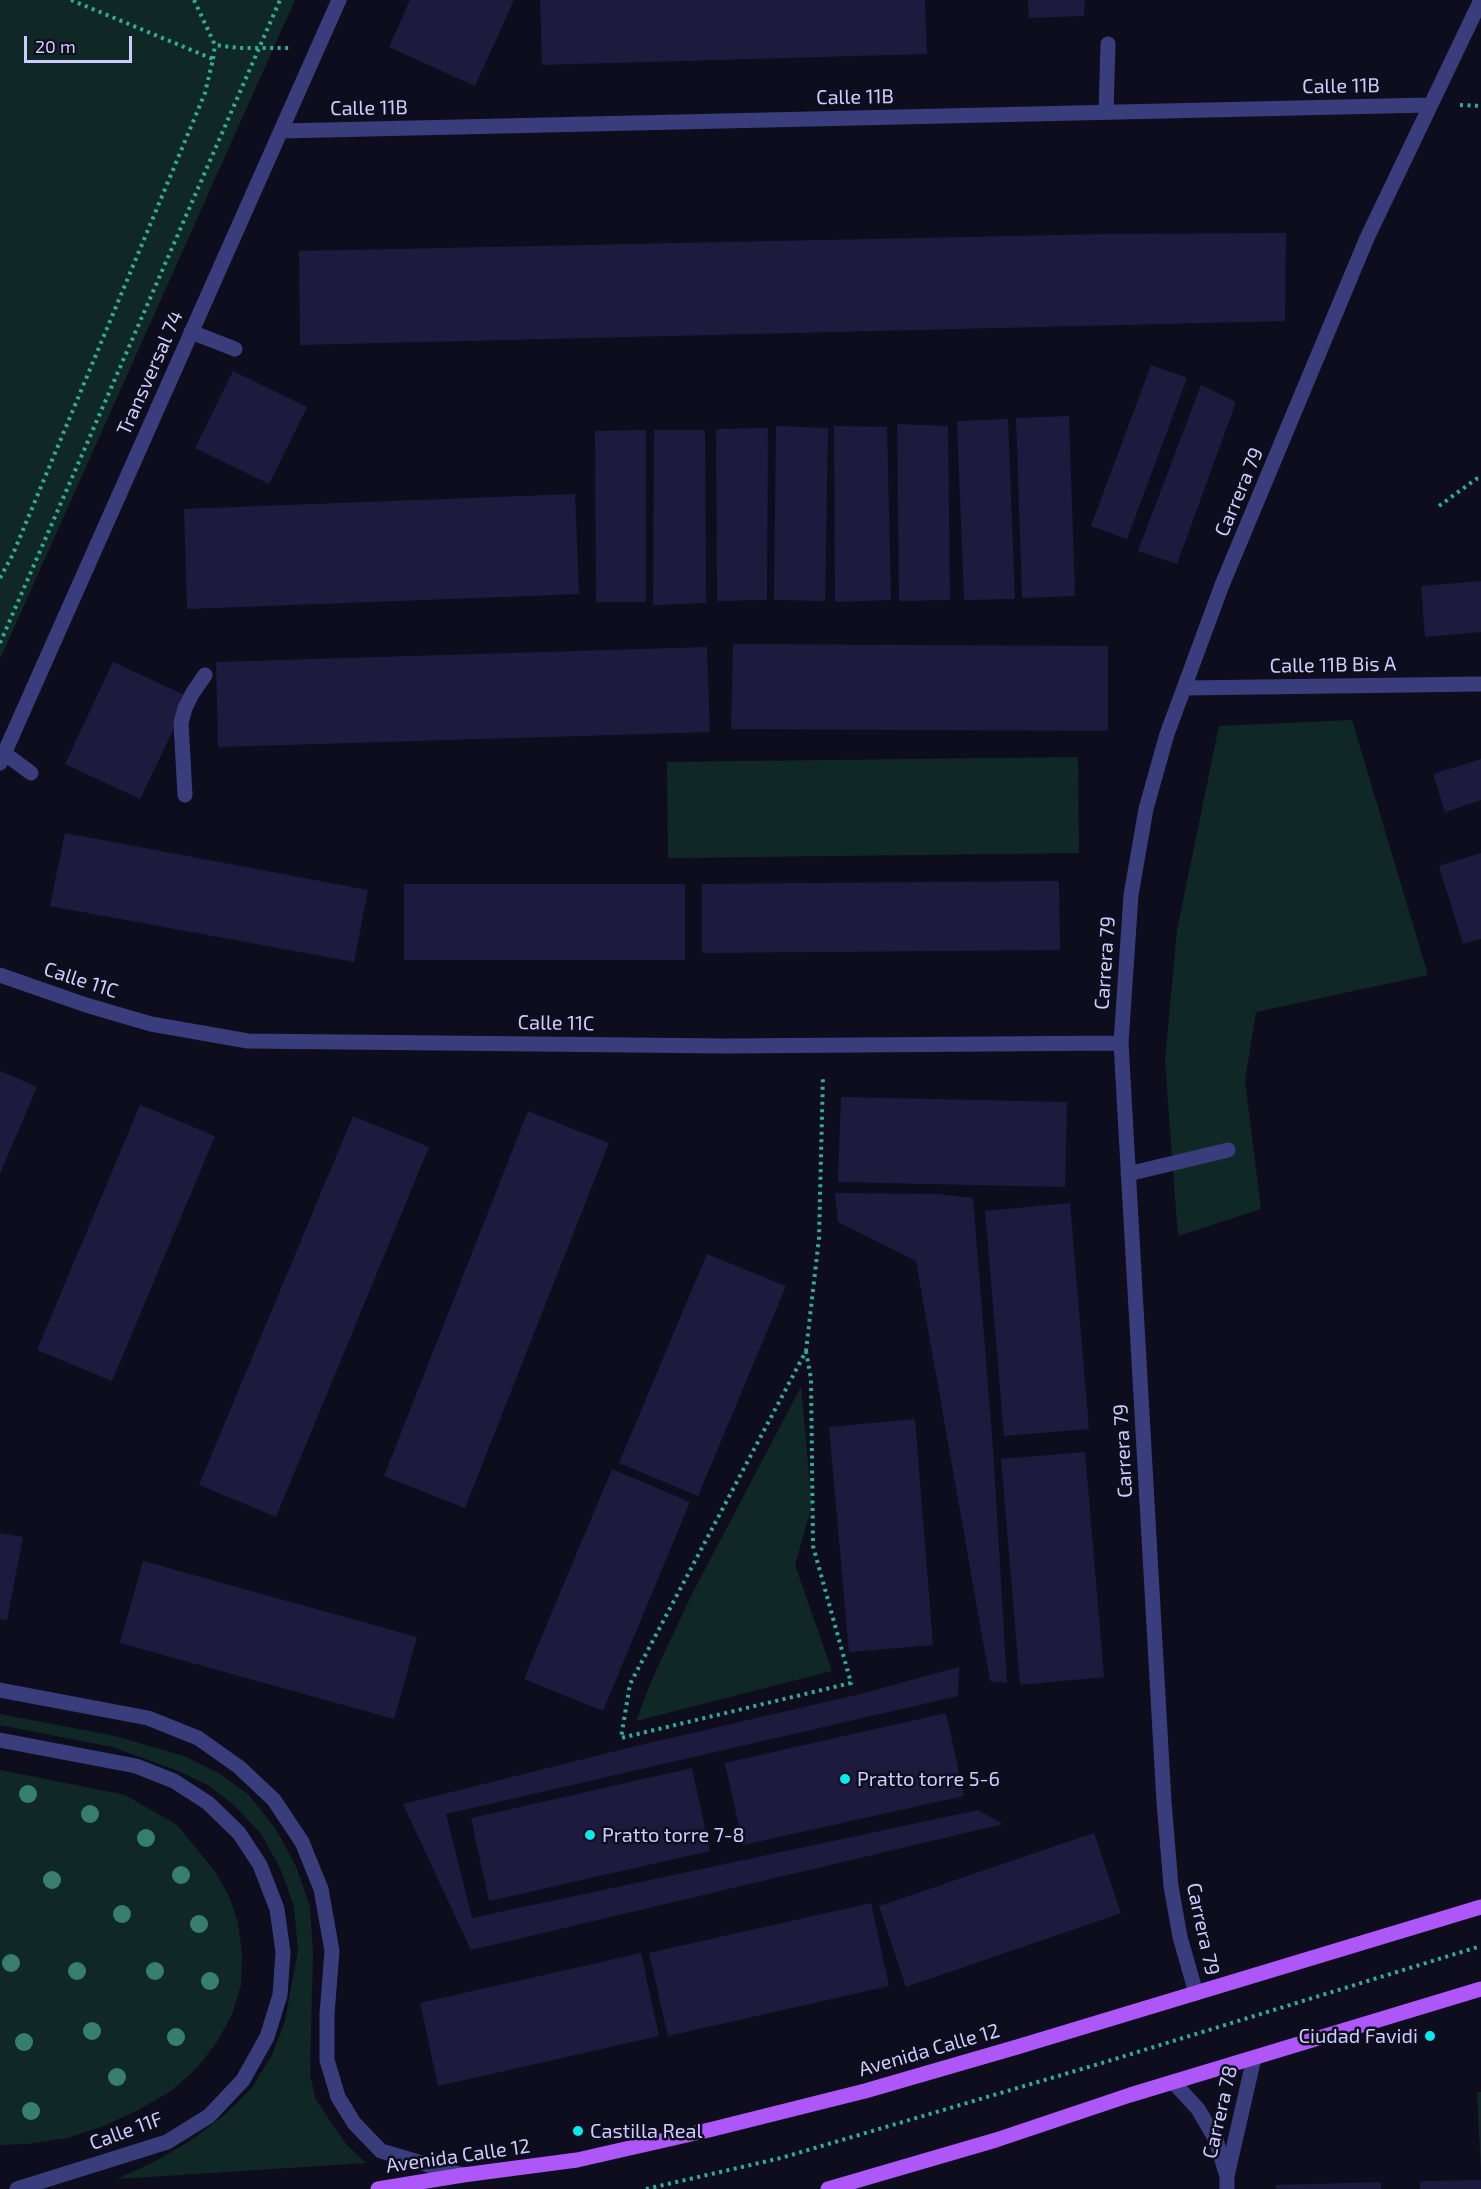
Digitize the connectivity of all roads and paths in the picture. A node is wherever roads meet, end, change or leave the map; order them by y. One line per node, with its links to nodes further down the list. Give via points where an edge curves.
1 (71, 0): 10 (path)
2 (195, 0): 7 (path)
3 (280, 0): 8 (path)
4 (339, 0): 9 (street, Transversal 74)
5 (1481, 0): 11 (street, Carrera 79)
6 (1108, 44): 12 (street)
7 (215, 45): 8 (path); 10 (path)
8 (260, 48): 9 (path); 19 (path)
9 (317, 48): 13 (street, Transversal 74)
10 (212, 59): 18 (path, via 205,93)
11 (1429, 105): 12 (street, Calle 11B); 22 (street, Carrera 79, via 1367,238 1222,585)
12 (1106, 112): 13 (street, Calle 11B)
13 (281, 131): 14 (street, Transversal 74)
14 (192, 332): 15 (street); 23 (street, Transversal 74)
15 (236, 349)
16 (1481, 478): 17 (path)
17 (1439, 506)
18 (0, 578)
19 (0, 643)
20 (205, 675): 25 (street, via 188,701 181,723)
21 (1481, 684): 22 (street, Calle 11B Bis A)
22 (1185, 688): 27 (street, Carrera 79, via 1167,734 1146,809 1133,884)
23 (2, 758): 24 (street)
24 (31, 773)
25 (185, 795)
26 (0, 975): 27 (street, Calle 11C, via 151,1024 248,1041 726,1046)
27 (1121, 1043): 30 (street, Carrera 79)
28 (824, 1075): 31 (path, via 819,1238)
29 (1228, 1150): 30 (street)
30 (1128, 1174): 37 (street, Carrera 79, via 1167,1847 1180,1937)
31 (806, 1351): 31 (path, via 630,1684 621,1738 850,1683 813,1546 811,1379)
32 (0, 1690): 40 (street, via 148,1718 198,1738 239,1767 274,1800 302,1842 321,1889 332,1952 327,2060 338,2097 354,2123 381,2151)
33 (0, 1740): 42 (street, Calle 11F, via 136,1766 174,1781 208,1803 239,1833 260,1865 277,1909 283,1952 280,1995 267,2037 243,2080 209,2115 167,2142)
34 (1481, 1907): 37 (main road, Avenida Calle 12)
35 (1481, 1946): 44 (path, via 792,2155)
36 (1481, 1989): 38 (main road)
37 (1196, 1993): 40 (main road, Avenida Calle 12, via 865,2091 709,2130 577,2160)
38 (1254, 2058): 39 (main road); 41 (street, Carrera 78)
39 (1173, 2082): 41 (street, Carrera 78, via 1198,2109 1216,2140); 45 (main road)
40 (463, 2175): 43 (main road, Avenida Calle 12)
41 (1227, 2182)
42 (17, 2189)
43 (378, 2189)
44 (646, 2189)
45 (828, 2189)

